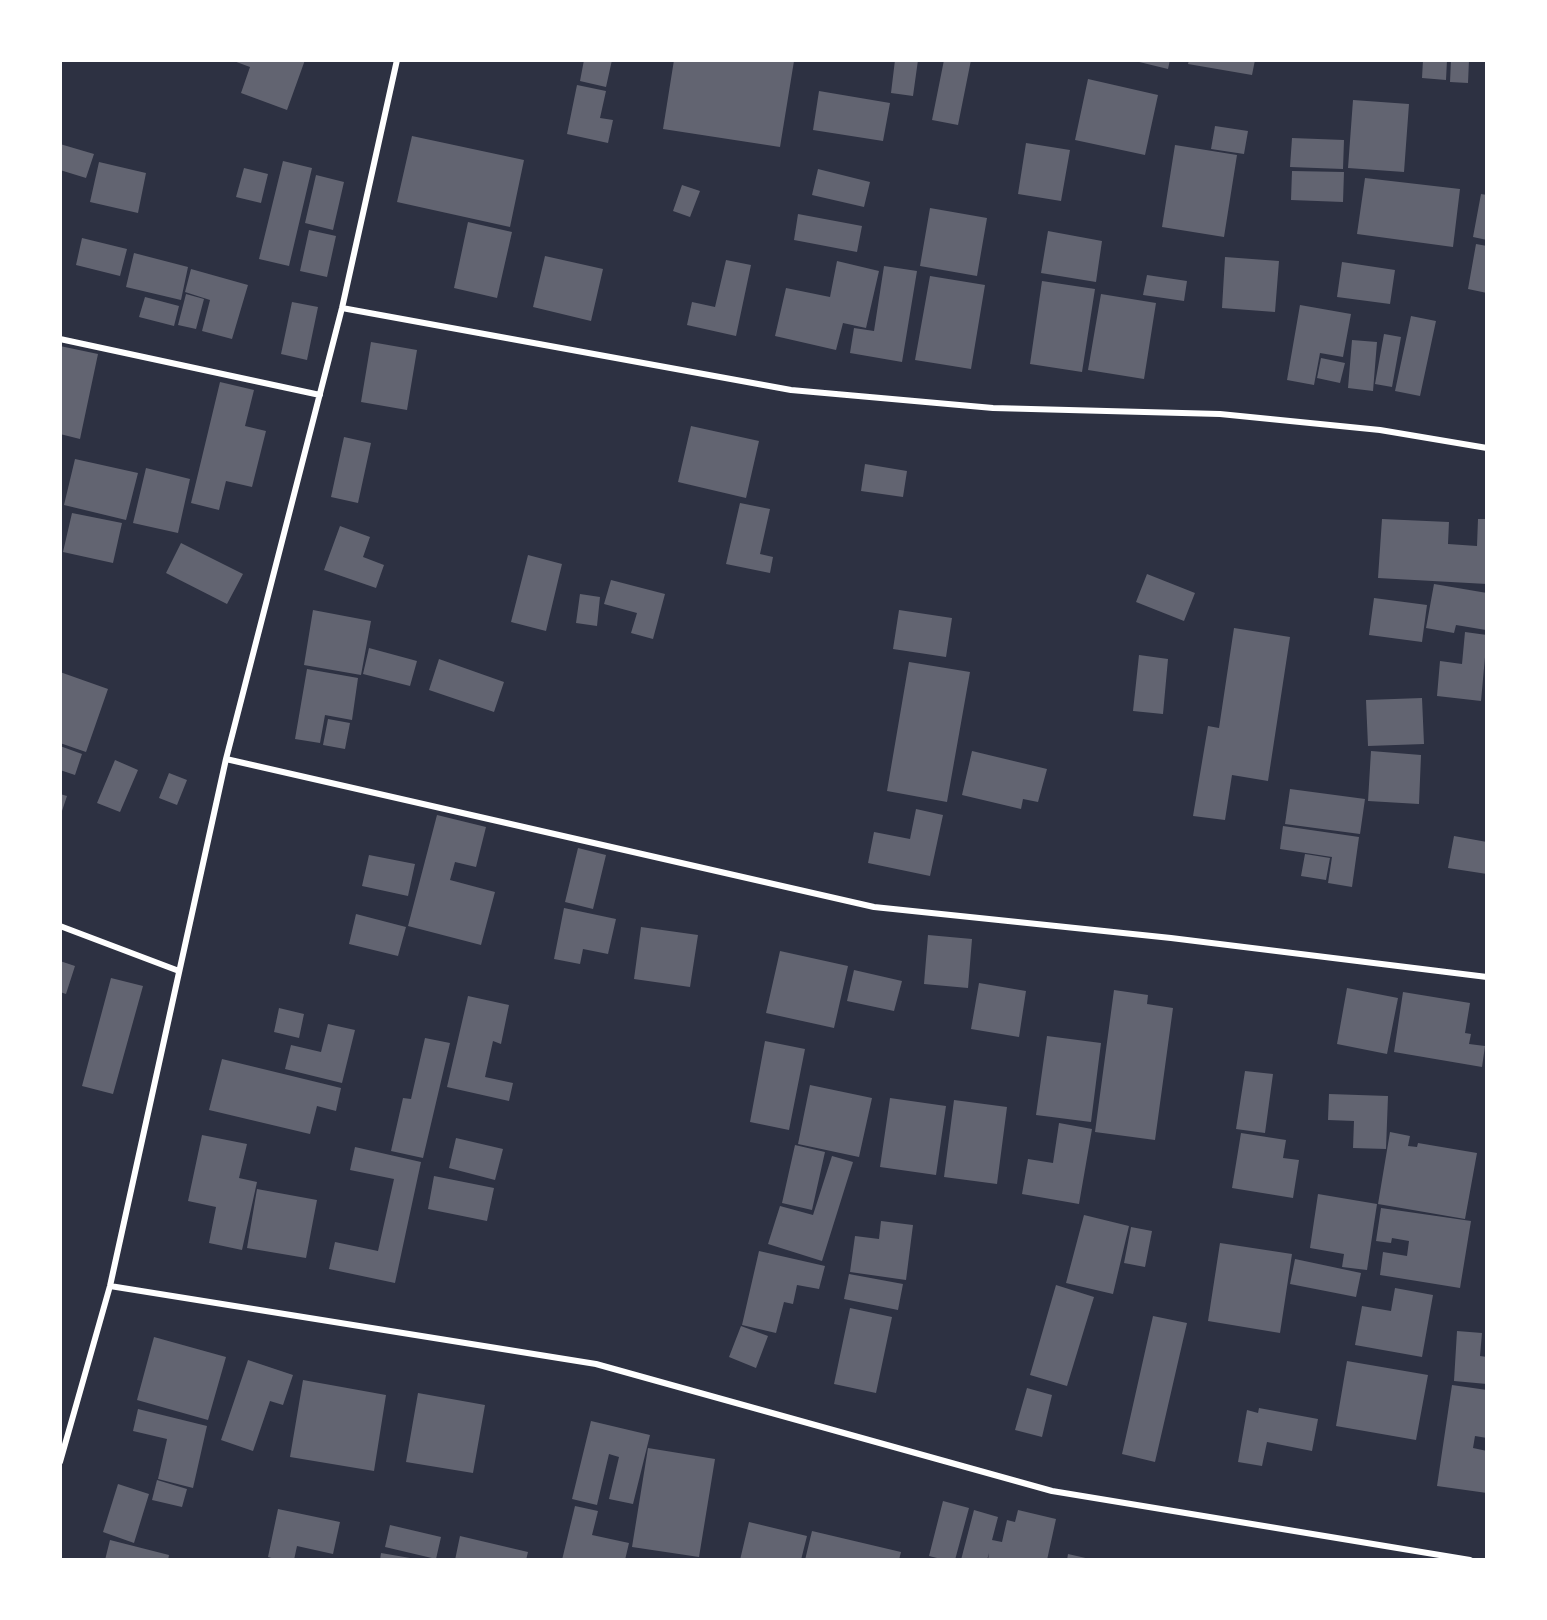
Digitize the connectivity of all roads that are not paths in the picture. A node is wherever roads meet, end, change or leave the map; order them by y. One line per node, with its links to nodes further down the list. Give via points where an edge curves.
1 (397, 60): 2 (street)
2 (342, 308): 4 (street); 5 (street, via 791,390 993,408 1220,414 1380,430)
3 (60, 339): 4 (street)
4 (320, 394): 6 (street)
5 (1487, 447)
6 (226, 759): 8 (street); 9 (street, via 874,907)
7 (60, 926): 8 (street)
8 (179, 971): 10 (street)
9 (1487, 977)
10 (110, 1286): 11 (street); 12 (street, via 597,1364 1052,1491)
11 (60, 1462)
12 (1470, 1560)

